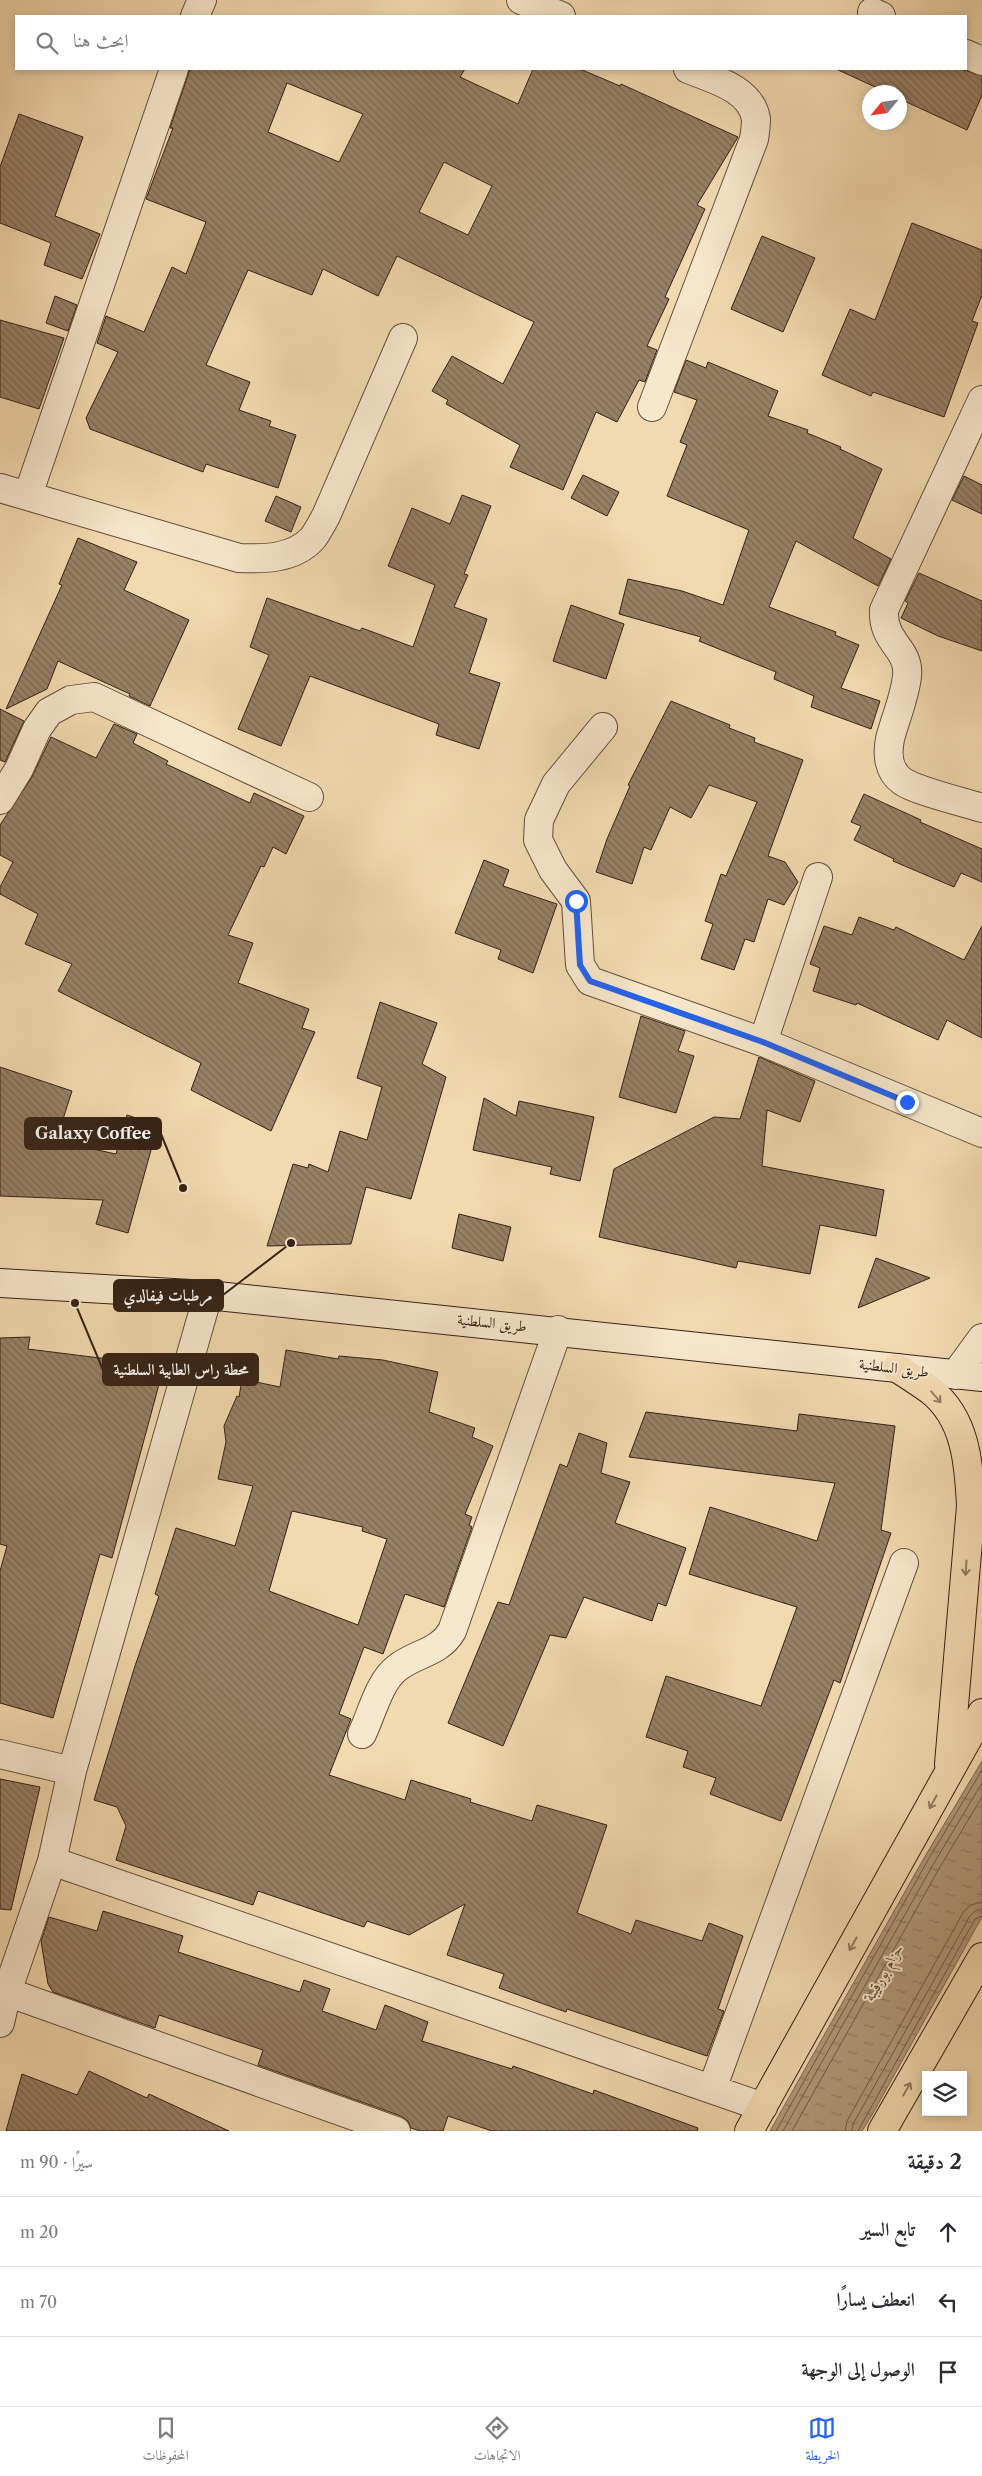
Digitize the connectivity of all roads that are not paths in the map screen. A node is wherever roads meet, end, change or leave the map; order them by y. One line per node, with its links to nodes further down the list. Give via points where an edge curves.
1 (202, 0): 3 (street)
2 (521, 0): 4 (street)
3 (195, 15)
4 (558, 15)
5 (967, 54): 6 (street)
6 (982, 61)
7 (174, 70): 13 (street)
8 (690, 70): 11 (street, via 736,90 750,105 756,119 754,139)
9 (403, 338): 13 (street, via 326,516 311,539 292,552 266,559 239,558)
10 (982, 400): 17 (street, via 884,610 883,624 901,651 908,675 890,741 888,756 892,770 902,781)
11 (652, 407)
12 (0, 488): 13 (street)
13 (28, 495)
14 (603, 727): 19 (street, via 556,784 539,820 538,840 552,870 576,901 580,965 590,981)
15 (309, 797): 16 (street, via 94,697 71,700 49,712)
16 (0, 800)
17 (982, 808)
18 (818, 877): 19 (street)
19 (763, 1042): 20 (street)
20 (982, 1133)
21 (0, 1283): 22 (street, طريق السلطنية)
22 (208, 1295): 23 (street, طريق السلطنية); 32 (street)
23 (558, 1330): 25 (street, طريق السلطنية); 30 (street, via 452,1631 434,1650 396,1669 386,1682)
24 (982, 1338): 26 (street)
25 (897, 1368): 26 (street, طريق السلطنية); 33 (highway, one-way to 33, via 931,1391 951,1414 969,1464 971,1506)
26 (955, 1375): 27 (street, طريق السلطنية)
27 (982, 1376)
28 (904, 1563): 38 (street)
29 (982, 1714): 33 (highway)
30 (362, 1734)
31 (0, 1754): 32 (street)
32 (72, 1771): 34 (street)
33 (949, 1773): 39 (highway, one-way to 39)
34 (52, 1861): 36 (street); 38 (street)
35 (982, 1957): 42 (highway, one-way to 35)
36 (7, 1992): 37 (street); 40 (street)
37 (0, 2023)
38 (712, 2089): 39 (street)
39 (763, 2107): 41 (highway)
40 (396, 2131)
41 (748, 2131)
42 (882, 2131)

